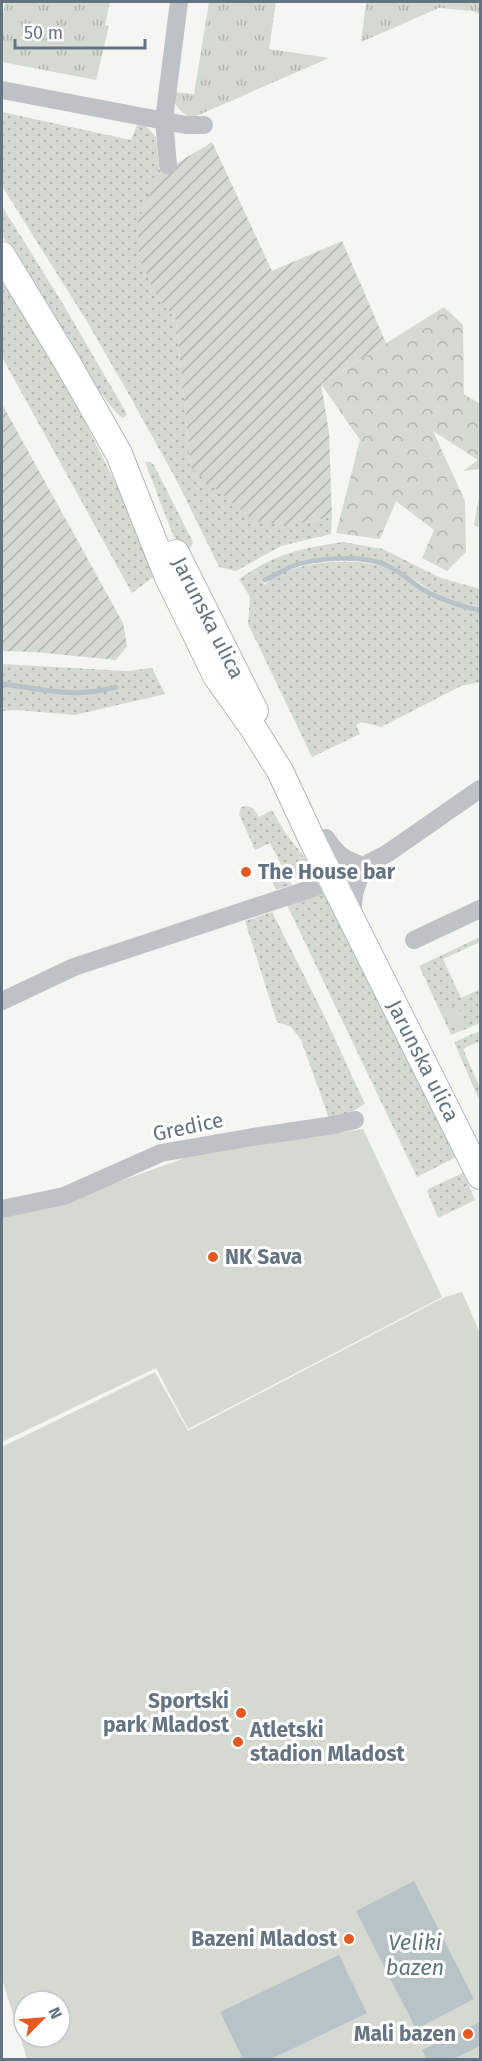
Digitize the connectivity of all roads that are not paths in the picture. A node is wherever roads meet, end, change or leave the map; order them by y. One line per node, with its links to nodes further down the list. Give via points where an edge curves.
1 (179, 2): 3 (street)
2 (2, 90): 3 (street)
3 (164, 120): 4 (street); 5 (street)
4 (204, 125)
5 (168, 165)
6 (2, 255): 7 (street, Jarunska ulica)
7 (68, 362): 9 (street, Jarunska ulica, via 116,425 211,625 254,708 284,752); 11 (street, Jarunska ulica, via 119,454 167,575 216,675 280,771)
8 (480, 789): 10 (street)
9 (326, 838): 10 (street, via 345,860); 11 (street, Jarunska ulica)
10 (363, 866): 13 (street, via 354,894)
11 (334, 881): 13 (street, Jarunska ulica); 15 (street, via 74,967)
12 (480, 909): 14 (street)
13 (352, 919): 17 (street, Jarunska ulica)
14 (414, 940)
15 (2, 1001)
16 (355, 1120): 18 (street, Gredice, via 162,1153 64,1196)
17 (480, 1176)
18 (2, 1209)

